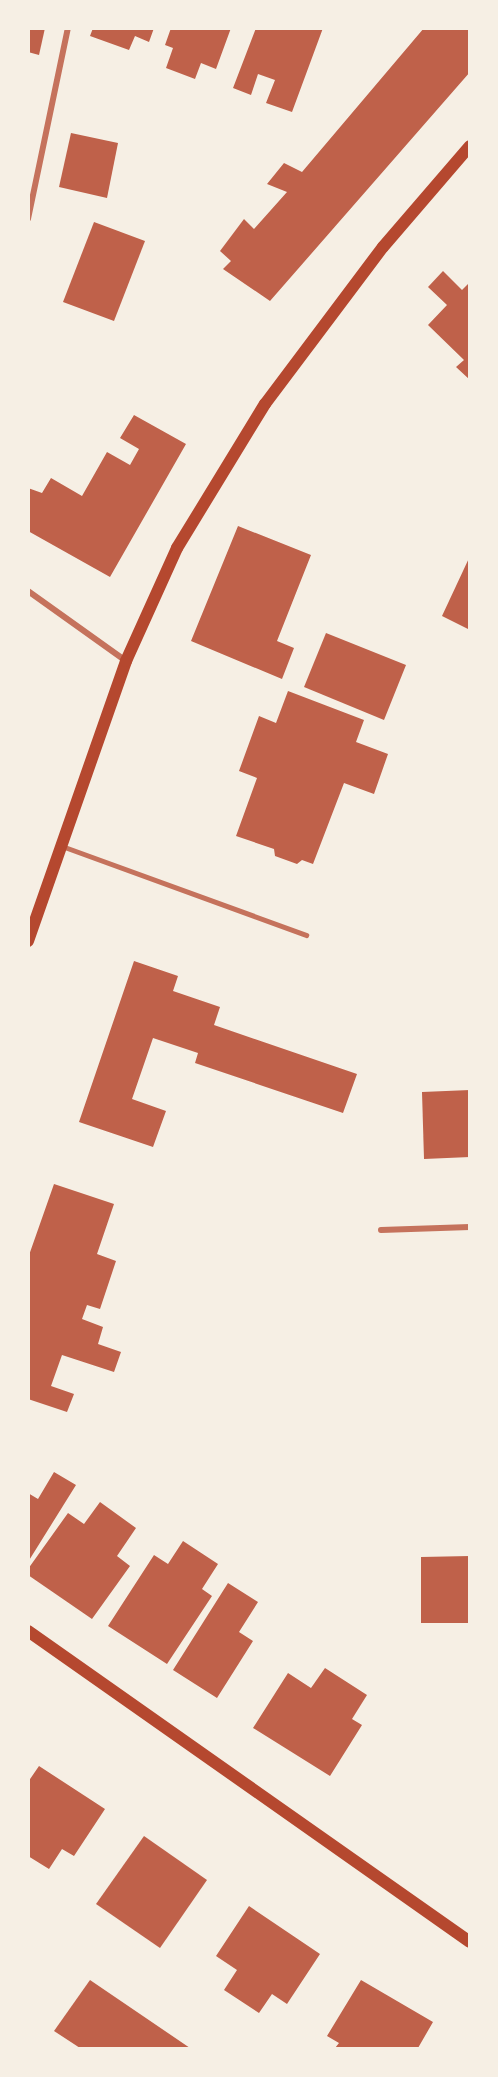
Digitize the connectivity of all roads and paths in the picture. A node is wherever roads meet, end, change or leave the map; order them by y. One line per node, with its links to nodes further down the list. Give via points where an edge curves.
1 (68, 28): 3 (street)
2 (470, 146): 5 (main road, via 383,247 265,404 177,548)
3 (28, 219)
4 (28, 591): 5 (street)
5 (126, 661): 6 (main road)
6 (60, 846): 7 (lane); 8 (main road)
7 (306, 935)
8 (28, 942)
9 (470, 1227): 10 (street)
10 (381, 1230)
11 (28, 1631): 12 (main road)
12 (470, 1942)

